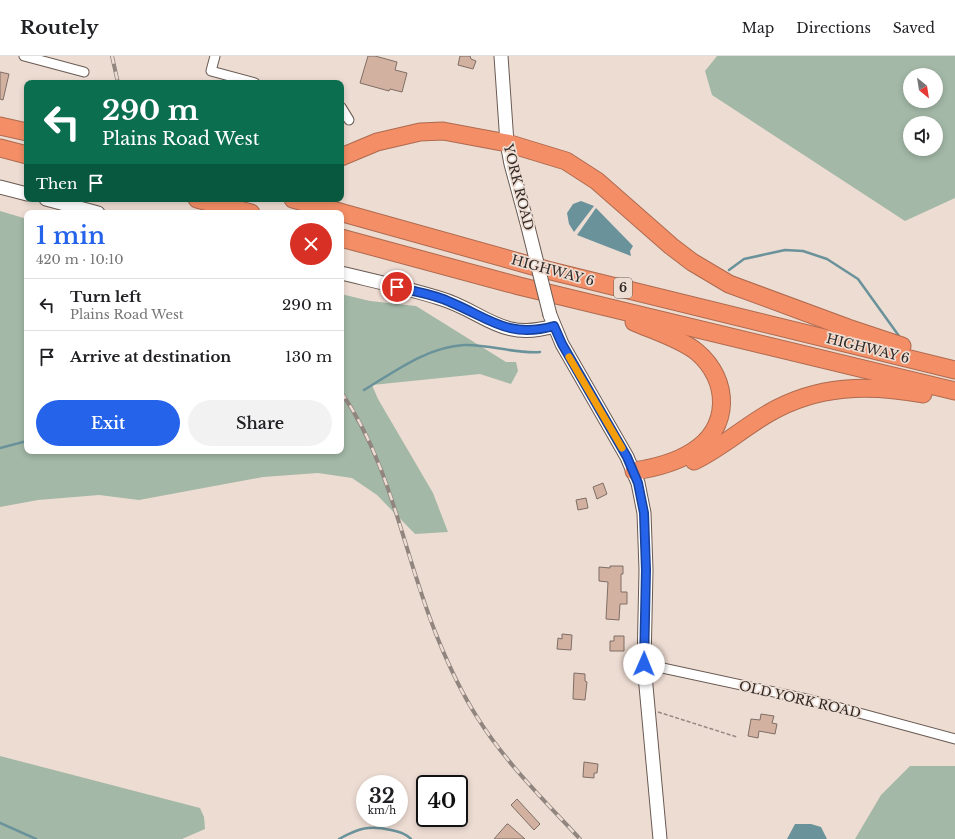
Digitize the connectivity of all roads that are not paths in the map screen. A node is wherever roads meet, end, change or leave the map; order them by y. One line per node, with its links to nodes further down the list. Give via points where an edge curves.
1 (24, 56): 4 (street)
2 (215, 56): 5 (street, via 211,71)
3 (501, 56): 10 (main road, YORK ROAD)
4 (84, 72)
5 (245, 80)
6 (344, 112): 7 (street)
7 (349, 120)
8 (0, 126): 9 (highway)
9 (24, 131)
10 (507, 143): 13 (highway, via 443,131 420,132 377,142); 26 (main road, YORK ROAD, bridge); 27 (highway, via 566,161 598,181 670,246 729,284 848,328)
11 (0, 148): 12 (highway)
12 (24, 154)
13 (344, 156)
14 (0, 187): 15 (main road)
15 (24, 193)
16 (57, 202): 19 (main road)
17 (209, 202): 20 (highway)
18 (304, 202): 21 (highway, HIGHWAY 6 / 6)
19 (87, 210)
20 (239, 210)
21 (332, 210)
22 (344, 213): 28 (highway, HIGHWAY 6 / 6, via 547,270)
23 (344, 239): 25 (highway, HIGHWAY 6 / 6)
24 (344, 274): 26 (main road, via 440,298 503,327 534,330)
25 (519, 286): 29 (highway, HIGHWAY 6 / 6); 31 (highway, via 631,321 674,340 696,351 716,374 722,402 720,415 709,437 700,446 677,460)
26 (552, 320): 31 (main road, via 562,344)
27 (955, 363)
28 (955, 370)
29 (955, 391)
30 (955, 401): 31 (highway, via 880,388 824,391 768,413 703,457 682,468)
31 (636, 477): 32 (main road, via 644,513)
32 (644, 664): 33 (street, OLD YORK ROAD, via 811,700); 34 (main road)
33 (955, 739)
34 (660, 839)

